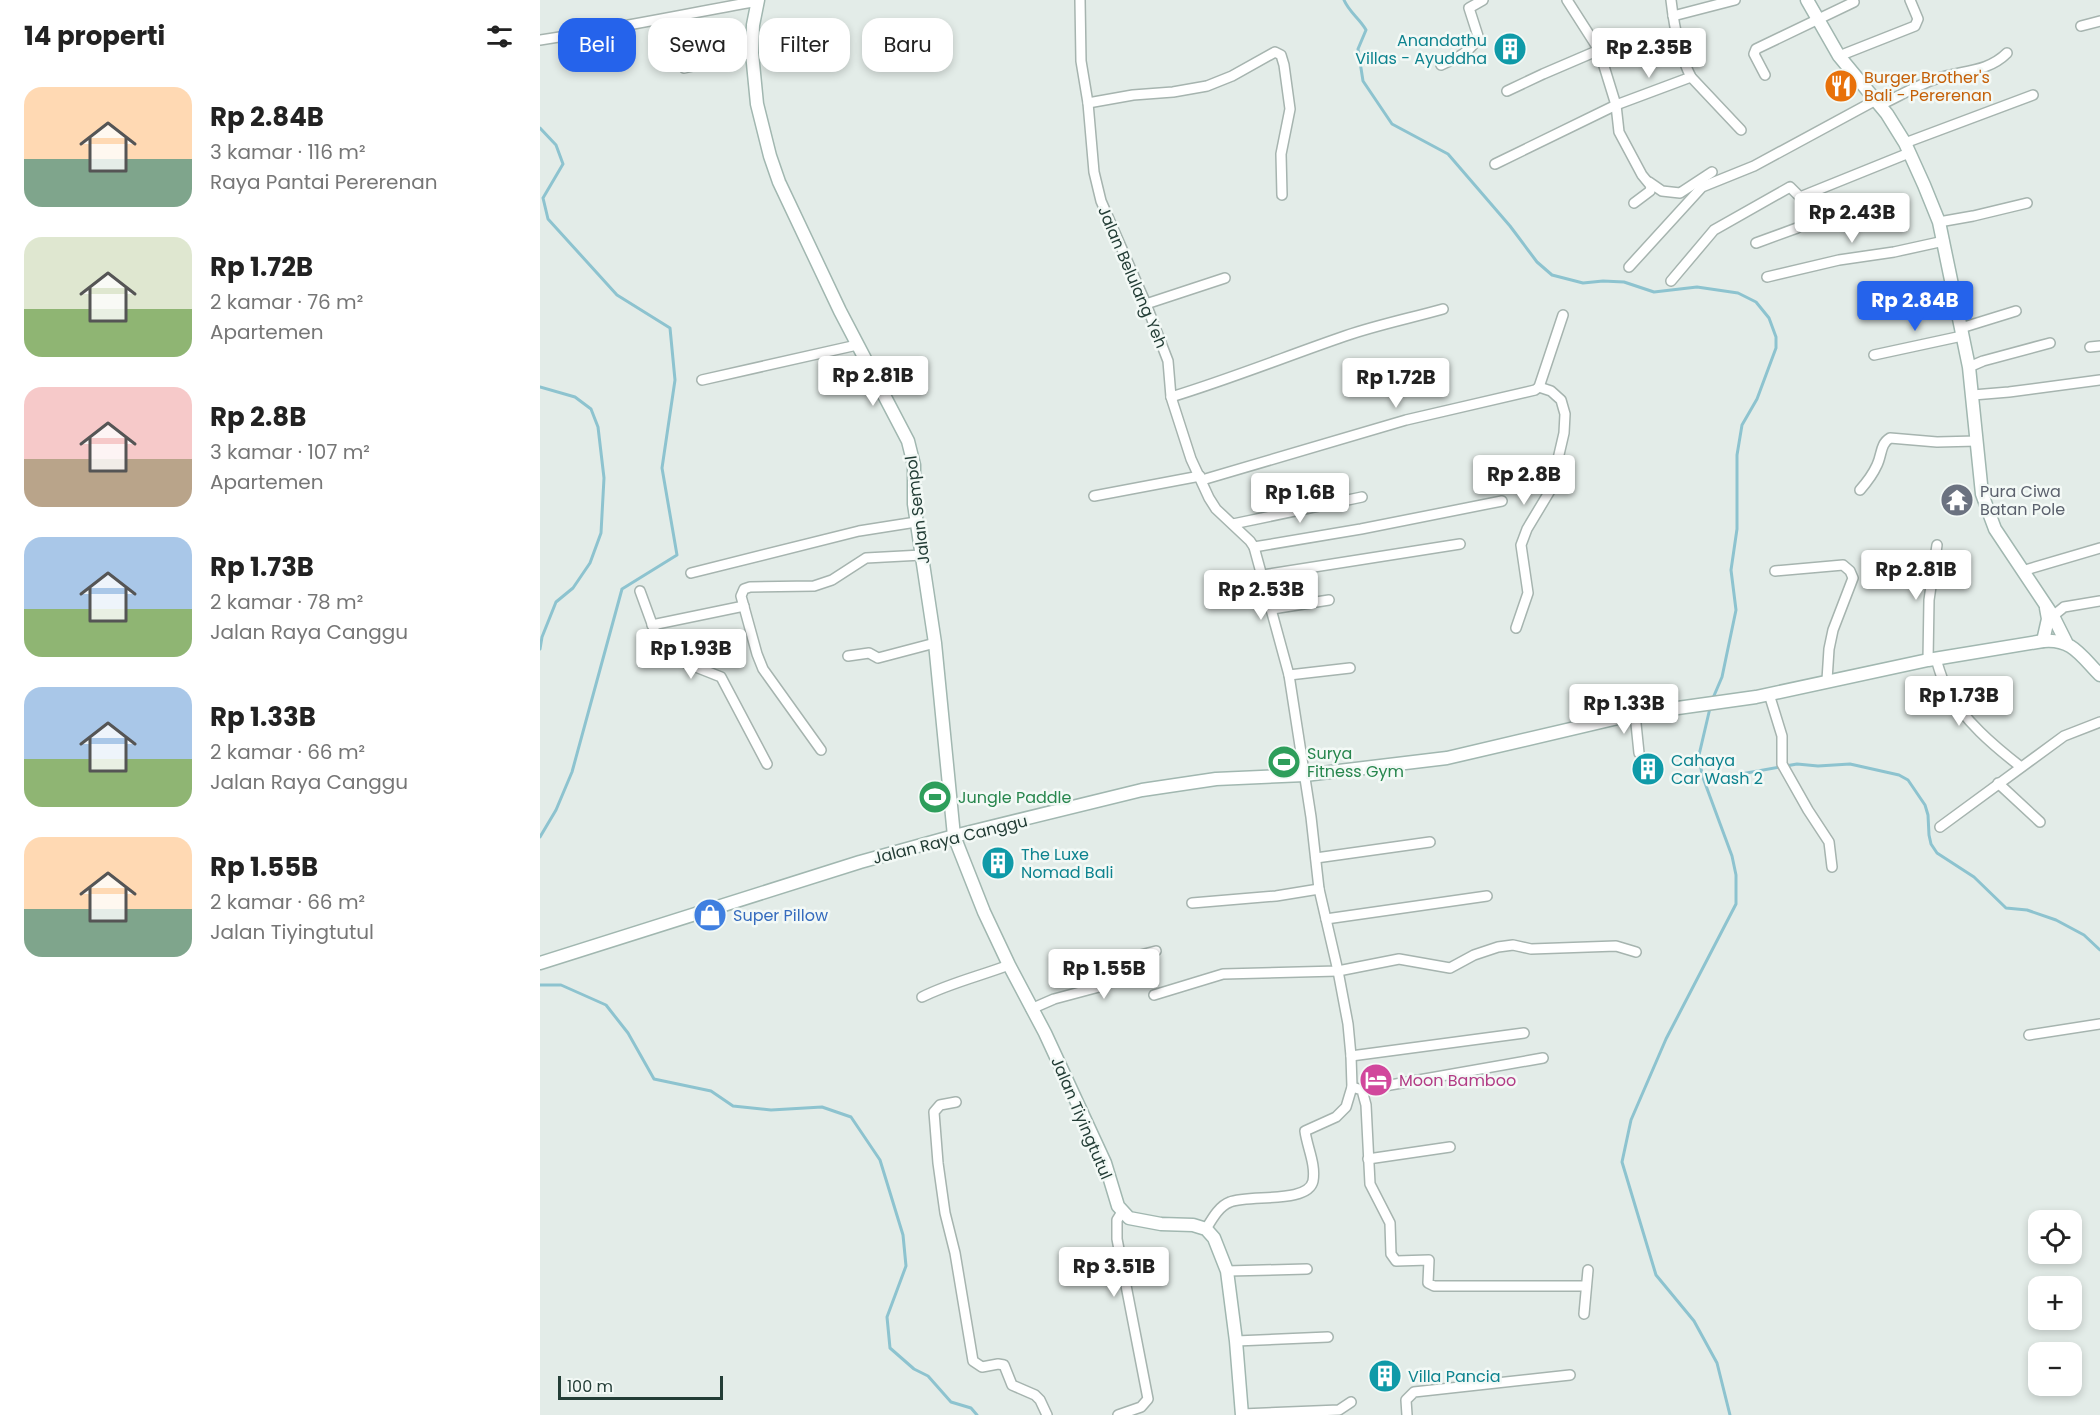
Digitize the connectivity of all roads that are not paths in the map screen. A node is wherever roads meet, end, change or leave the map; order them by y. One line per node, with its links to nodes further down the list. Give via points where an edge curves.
1 (1080, 0): 25 (street, Jalan Belulang Yeh, via 1081,61)
2 (1483, 0): 20 (street, via 1469,8 1478,39 1455,59)
3 (1567, 0): 15 (street)
4 (1671, 0): 10 (street)
5 (1735, 0): 10 (street)
6 (1807, 0): 11 (street)
7 (1910, 0): 19 (street, via 1918,20 1915,26)
8 (758, 1): 14 (street); 16 (street, Jalan Sempol)
9 (1854, 2): 11 (street)
10 (1673, 16): 22 (street)
11 (1818, 21): 19 (street); 21 (street, via 1756,49 1754,54)
12 (2100, 21): 13 (street)
13 (2081, 26)
14 (540, 40)
15 (1599, 50): 23 (street); 27 (street)
16 (752, 53): 18 (street); 50 (street, Jalan Sempol, via 757,104 779,182)
17 (2007, 53): 26 (street, via 1992,65 1936,79)
18 (747, 54)
19 (1839, 56): 26 (street)
20 (1441, 65)
21 (1765, 75)
22 (1691, 77): 27 (street); 28 (street)
23 (1508, 92)
24 (2033, 95): 29 (street)
25 (1088, 103): 33 (street, via 1207,86 1275,52 1281,55 1284,65 1290,109 1281,154); 44 (street, Jalan Belulang Yeh, via 1094,172 1101,201)
26 (1878, 103): 29 (street); 40 (street, via 1755,166 1702,187)
27 (1616, 105): 30 (street); 32 (street, via 1619,132)
28 (1741, 130)
29 (1907, 148): 34 (street); 37 (street)
30 (1495, 164)
31 (1712, 172): 32 (street, via 1680,193 1668,193)
32 (1648, 182): 35 (street, via 1650,191)
33 (1282, 195)
34 (1800, 197): 39 (street, via 1808,221); 43 (street, via 1791,187 1714,230)
35 (1634, 203)
36 (2026, 203): 37 (street)
37 (1939, 222): 38 (street)
38 (1944, 241): 41 (street); 48 (street)
39 (1756, 243)
40 (1629, 267)
41 (1767, 277)
42 (1225, 278): 44 (street)
43 (1671, 281)
44 (1146, 304): 57 (street, Jalan Belulang Yeh, via 1168,362)
45 (1443, 309): 57 (street, via 1348,335)
46 (2016, 311): 48 (street)
47 (1563, 315): 55 (street)
48 (1961, 332): 51 (street); 52 (street)
49 (2050, 343): 52 (street)
50 (857, 345): 53 (street); 64 (street, Jalan Sempol, via 908,441 914,465)
51 (1874, 355)
52 (1970, 367): 56 (street)
53 (702, 380)
54 (2100, 380): 56 (street)
55 (1539, 387): 59 (street, via 1532,392 1406,420); 82 (street, via 1561,400 1564,433 1551,489 1521,545 1528,593)
56 (1973, 395): 58 (street)
57 (1171, 397): 59 (street, Jalan Belulang Yeh)
58 (1977, 441): 60 (street, via 1890,438 1883,445 1878,465); 72 (street, via 1987,512)
59 (1201, 478): 61 (street); 65 (street, Jalan Belulang Yeh, via 1216,509)
60 (1860, 490)
61 (1094, 496)
62 (1362, 496): 65 (street)
63 (1502, 501): 68 (street)
64 (916, 522): 70 (street, Jalan Sempol); 73 (street, via 859,531)
65 (1233, 524): 68 (street, Jalan Belulang Yeh)
66 (1460, 544): 74 (street)
67 (1937, 546): 87 (street, via 1929,600)
68 (1254, 548): 74 (street, Jalan Belulang Yeh)
69 (2100, 548): 72 (street)
70 (922, 555): 78 (street, via 866,558 832,580 814,586 750,587 741,596); 85 (street, Jalan Sempol)
71 (1775, 571): 91 (street, via 1843,565 1850,571 1852,578 1833,630)
72 (2022, 571): 80 (street)
73 (691, 573)
74 (1263, 575): 79 (street, Jalan Belulang Yeh)
75 (640, 591): 81 (street)
76 (1329, 600): 79 (street)
77 (2100, 601): 80 (street)
78 (744, 606): 81 (street); 95 (street, via 763,669)
79 (1272, 609): 89 (street, Jalan Belulang Yeh)
80 (2049, 612): 83 (street); 84 (street)
81 (652, 625): 97 (street, via 663,654 720,677)
82 (1516, 628)
83 (2043, 641): 84 (street, Jalan Raya Canggu); 87 (street, Jalan Raya Canggu)
84 (2066, 642): 90 (street)
85 (935, 644): 86 (street, via 878,658 870,654); 103 (street, Jalan Sempol)
86 (848, 656)
87 (1932, 659): 91 (street, Jalan Raya Canggu); 98 (street, via 1957,704 1992,744)
88 (1350, 669): 89 (street)
89 (1289, 675): 99 (street, Jalan Belulang Yeh)
90 (2100, 675)
91 (1827, 680): 92 (street, Jalan Raya Canggu)
92 (1769, 694): 93 (street, Jalan Raya Canggu); 106 (street, via 1782,736 1782,764 1829,842)
93 (1635, 714): 96 (street); 99 (street, Jalan Raya Canggu, via 1448,758)
94 (2100, 722): 98 (street, via 2064,736)
95 (821, 750)
96 (1639, 753)
97 (768, 764)
98 (2021, 767): 100 (street)
99 (1305, 775): 103 (street, Jalan Raya Canggu, via 1216,779 1142,790); 105 (street, Jalan Belulang Yeh)
100 (1998, 783): 101 (street); 102 (street)
101 (2040, 822)
102 (1940, 827)
103 (954, 836): 113 (street, Jalan Raya Canggu); 114 (street, Jalan Tiyingtutul)
104 (1430, 842): 105 (street)
105 (1316, 858): 107 (street, Jalan Belulang Yeh)
106 (1832, 867)
107 (1319, 889): 109 (street); 110 (street, Jalan Belulang Yeh)
108 (1487, 896): 110 (street)
109 (1192, 903)
110 (1326, 919): 115 (street, Jalan Belulang Yeh)
111 (1156, 951): 118 (street, via 1125,959 1100,987)
112 (1635, 952): 115 (street, via 1616,946 1531,949 1513,945 1474,955 1450,968 1399,959)
113 (540, 963)
114 (1009, 965): 117 (street); 118 (street, Jalan Tiyingtutul)
115 (1338, 971): 116 (street, via 1223,974); 122 (street, Jalan Belulang Yeh)
116 (1154, 995)
117 (922, 997)
118 (1031, 1009): 129 (street, Jalan Tiyingtutul, via 1105,1163)
119 (2100, 1024): 121 (street)
120 (1524, 1033): 122 (street)
121 (2029, 1035)
122 (1351, 1056): 124 (street, Jalan Belulang Yeh)
123 (1543, 1058): 125 (street)
124 (1352, 1087): 125 (street); 130 (street, via 1342,1113 1305,1131 1313,1170 1310,1188 1292,1195 1229,1202)
125 (1362, 1090): 128 (street)
126 (956, 1102): 140 (street, via 940,1105 934,1112 945,1213 973,1361 982,1367 1004,1365 1012,1385 1035,1395)
127 (1450, 1147): 128 (street)
128 (1368, 1159): 134 (street, via 1370,1184 1390,1223 1391,1254 1396,1261 1429,1260 1428,1283)
129 (1122, 1212): 130 (street, via 1141,1221); 141 (street, via 1117,1239 1148,1399 1141,1407)
130 (1206, 1229): 133 (street, via 1214,1238)
131 (1306, 1269): 133 (street)
132 (1588, 1270): 134 (street)
133 (1227, 1271): 137 (street)
134 (1586, 1286): 135 (street)
135 (1584, 1314)
136 (1328, 1337): 137 (street)
137 (1236, 1341): 142 (street)
138 (1570, 1375): 143 (street, via 1414,1392 1406,1400)
139 (1351, 1402): 142 (street, via 1339,1410)
140 (1047, 1415)
141 (1118, 1415)
142 (1242, 1415)
143 (1407, 1415)

